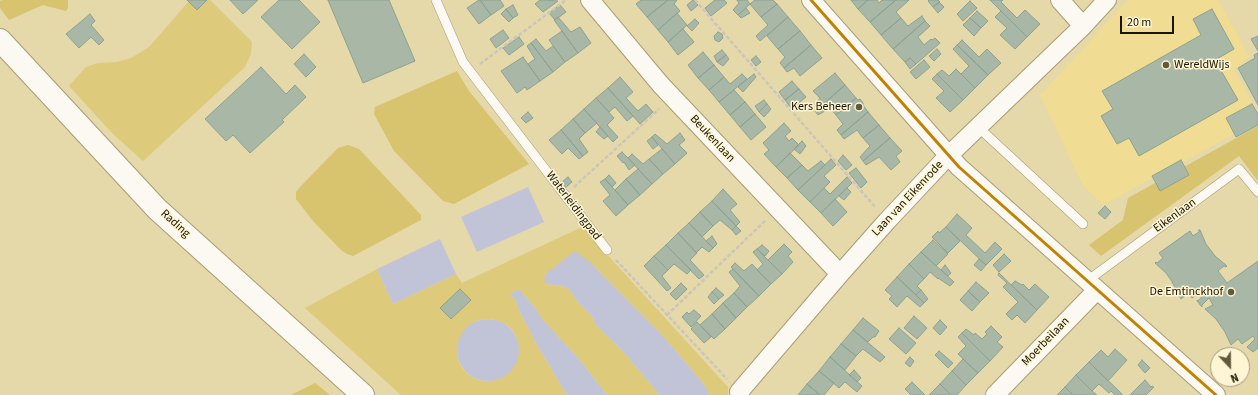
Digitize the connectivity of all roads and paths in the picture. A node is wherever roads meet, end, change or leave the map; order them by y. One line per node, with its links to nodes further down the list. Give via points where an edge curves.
1 (436, 0): 10 (lane, Waterleidingpad, via 462,62)
2 (566, 0): 10 (path)
3 (590, 0): 11 (street, Beukenlaan)
4 (695, 0): 17 (path)
5 (811, 0): 13 (street)
6 (1060, 0): 8 (street)
7 (1107, 0): 8 (street, Laan van Eikenrode)
8 (1083, 26): 12 (street, Laan van Eikenrode)
9 (0, 40): 24 (main road, Rading, via 157,209)
10 (470, 72): 15 (lane, Waterleidingpad)
11 (673, 98): 15 (path); 16 (street, Beukenlaan)
12 (978, 127): 13 (street, Laan van Eikenrode); 18 (lane)
13 (948, 156): 17 (street, Laan van Eikenrode); 21 (street)
14 (1258, 192): 21 (lane, Eikenlaan, via 1239,169)
15 (565, 195): 19 (lane, Waterleidingpad)
16 (778, 208): 20 (street, Beukenlaan); 22 (path)
17 (888, 221): 20 (street, Laan van Eikenrode)
18 (1083, 224)
19 (607, 250): 22 (path, Waterleidingpad)
20 (840, 274): 23 (street, Laan van Eikenrode)
21 (1092, 285): 25 (street, Moerbeilaan); 26 (street)
22 (667, 315): 23 (path, Waterleidingpad)
23 (739, 393)
24 (363, 395)
25 (995, 395)
26 (1216, 395)

